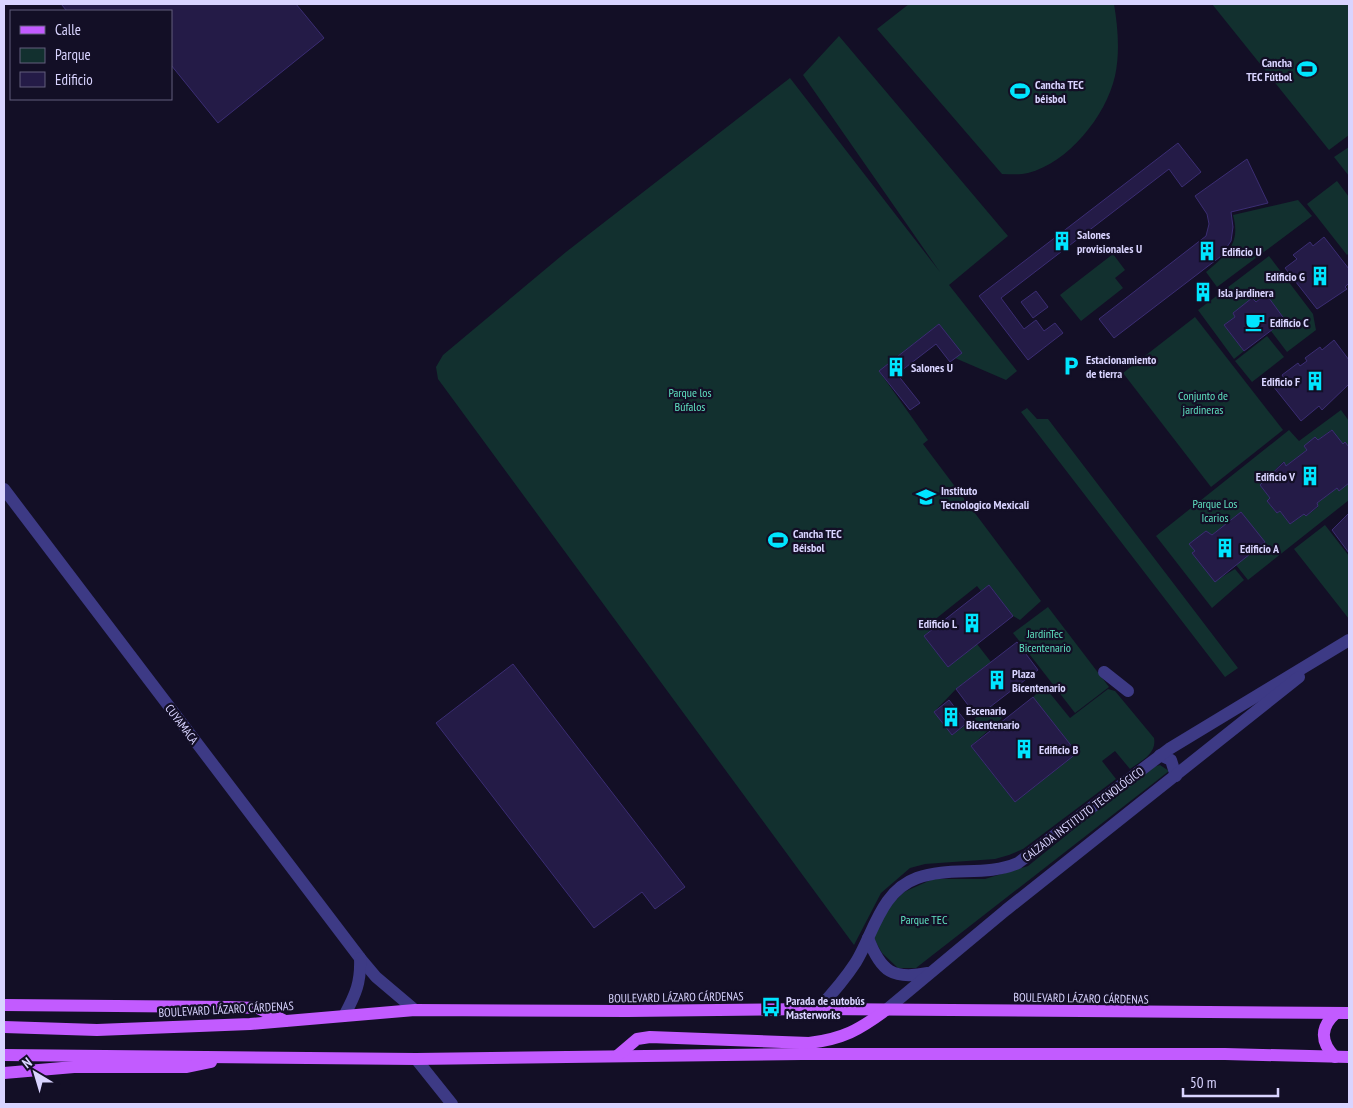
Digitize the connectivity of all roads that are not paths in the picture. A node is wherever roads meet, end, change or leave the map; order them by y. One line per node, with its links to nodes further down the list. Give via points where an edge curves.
1 (4, 490): 9 (street, CUYAMACA)
2 (1349, 640): 3 (street, CALZADA INSTITUTO TECNOLÓGICO)
3 (1326, 655): 6 (street, CALZADA INSTITUTO TECNOLÓGICO); 7 (street, CALZADA INSTITUTO TECNOLÓGICO)
4 (1104, 672): 5 (street)
5 (1128, 691)
6 (1160, 755): 7 (street, via 1171,760); 8 (street, CALZADA INSTITUTO TECNOLÓGICO, via 1018,863 996,870 931,875 902,886 887,902)
7 (1176, 776): 10 (street, CALZADA INSTITUTO TECNOLÓGICO)
8 (868, 938): 10 (street, via 878,958 894,974 910,977); 12 (street, CALZADA INSTITUTO TECNOLÓGICO, via 849,971)
9 (360, 958): 13 (street, CUYAMACA, via 376,978); 16 (street, via 361,978)
10 (930, 973): 14 (street, CALZADA INSTITUTO TECNOLÓGICO)
11 (7, 1004): 17 (main road, via 228,1006 258,1008)
12 (818, 1009): 13 (main road, BOULEVARD LÁZARO CÁRDENAS); 14 (main road, BOULEVARD LÁZARO CÁRDENAS)
13 (416, 1010): 16 (main road, BOULEVARD LÁZARO CÁRDENAS)
14 (886, 1010): 15 (main road, BOULEVARD LÁZARO CÁRDENAS); 20 (main road, via 860,1029 831,1040 809,1043 650,1036 637,1039)
15 (1343, 1013): 22 (main road, via 1326,1024 1323,1032 1325,1045)
16 (344, 1016): 17 (main road, BOULEVARD LÁZARO CÁRDENAS)
17 (285, 1021): 18 (main road, BOULEVARD LÁZARO CÁRDENAS, via 97,1030)
18 (7, 1028)
19 (4, 1055): 21 (main road)
20 (617, 1056): 22 (main road, via 1225,1054); 24 (main road)
21 (239, 1057): 24 (main road); 25 (main road, via 187,1067 74,1067)
22 (1335, 1057): 23 (main road)
23 (1349, 1057)
24 (416, 1059): 26 (street)
25 (4, 1073)
26 (452, 1104)

